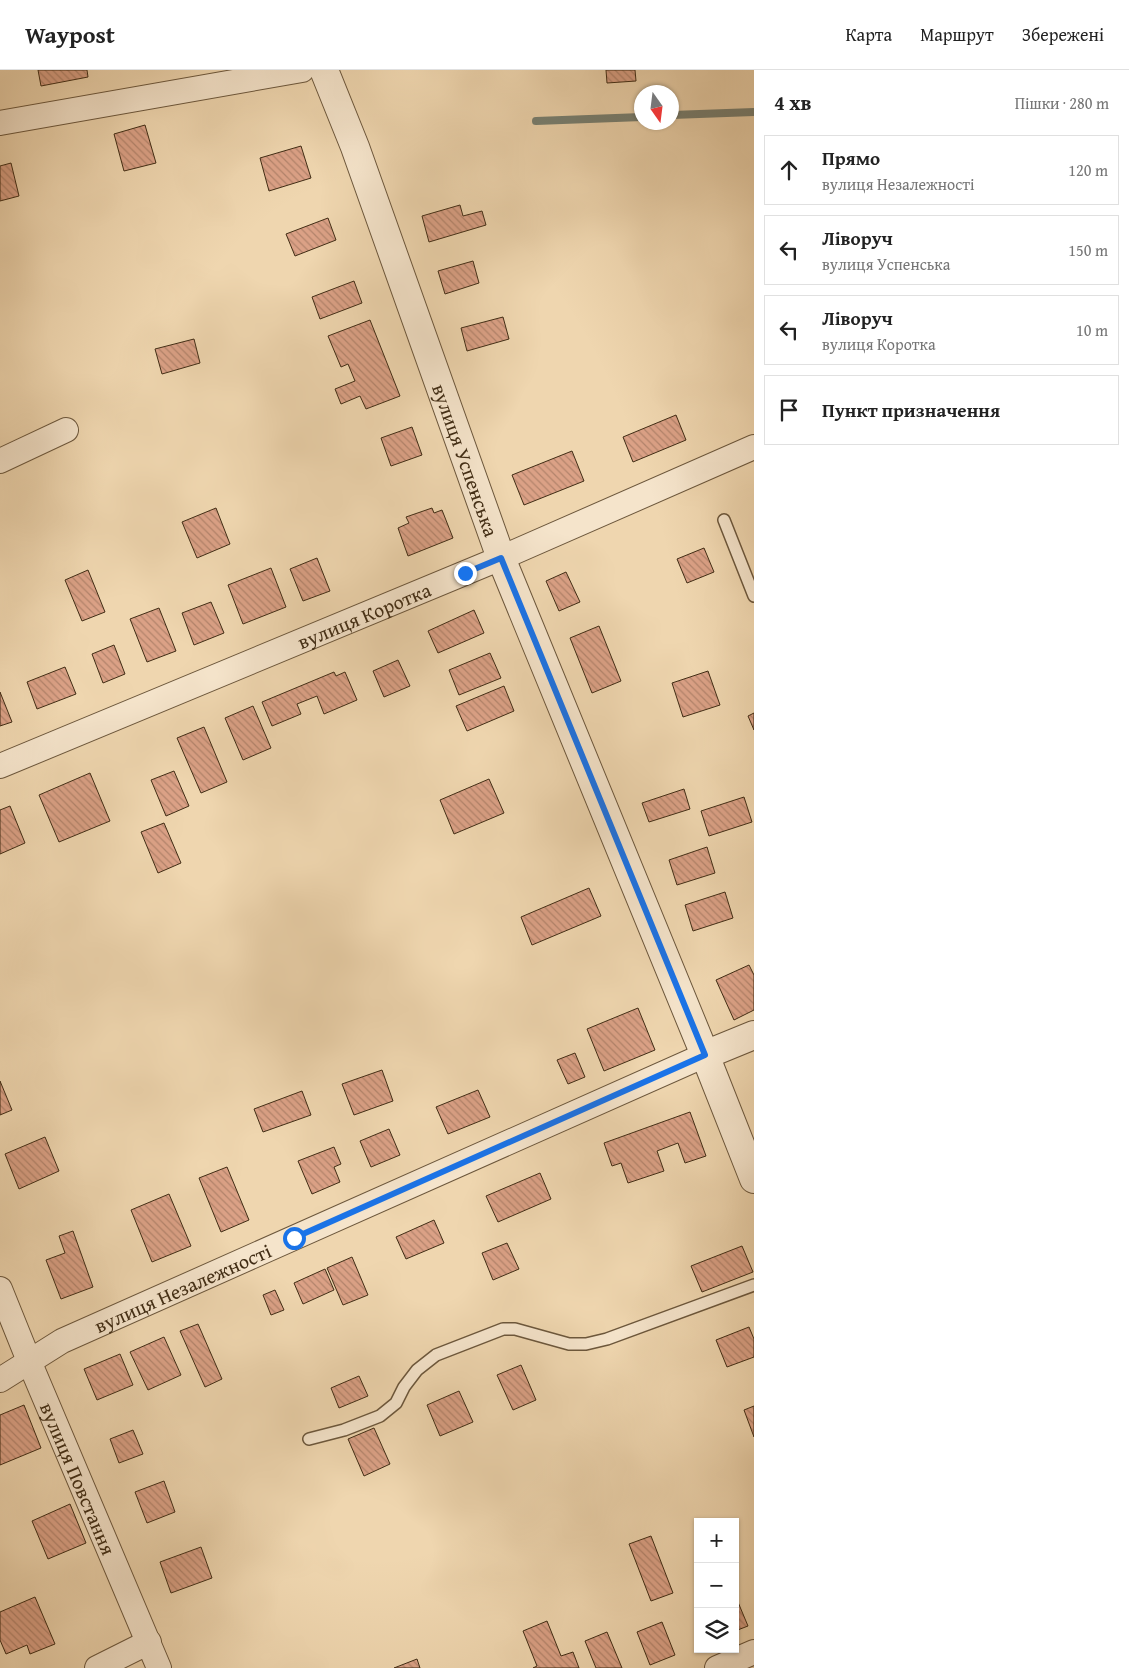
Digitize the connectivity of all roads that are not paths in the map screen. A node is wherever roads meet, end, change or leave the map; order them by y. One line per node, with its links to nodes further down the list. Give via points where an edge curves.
1 (302, 70): 3 (street)
2 (324, 70): 8 (street, вулиця Успенська, via 355,147)
3 (0, 124)
4 (66, 430): 6 (street)
5 (754, 447): 8 (street, вулиця Коротка)
6 (0, 461)
7 (724, 520): 9 (lane)
8 (501, 558): 10 (street, вулиця Коротка); 12 (street, вулиця Успенська)
9 (754, 596)
10 (0, 766)
11 (754, 1035): 12 (street, вулиця Незалежності)
12 (705, 1055): 13 (street, вулиця Успенська); 16 (street, вулиця Незалежності, via 62,1341)
13 (754, 1179)
14 (754, 1285): 18 (lane, via 586,1344 569,1344 515,1329 503,1329 436,1355 417,1370 396,1403 380,1416)
15 (0, 1289): 16 (street, вулиця Повстання)
16 (29, 1362): 17 (street, вулиця Незалежності); 19 (street, вулиця Повстання)
17 (0, 1380)
18 (309, 1439)
19 (148, 1642): 21 (street); 22 (street, вулиця Повстання)
20 (754, 1652): 23 (street)
21 (97, 1668)
22 (159, 1668)
23 (717, 1668)

